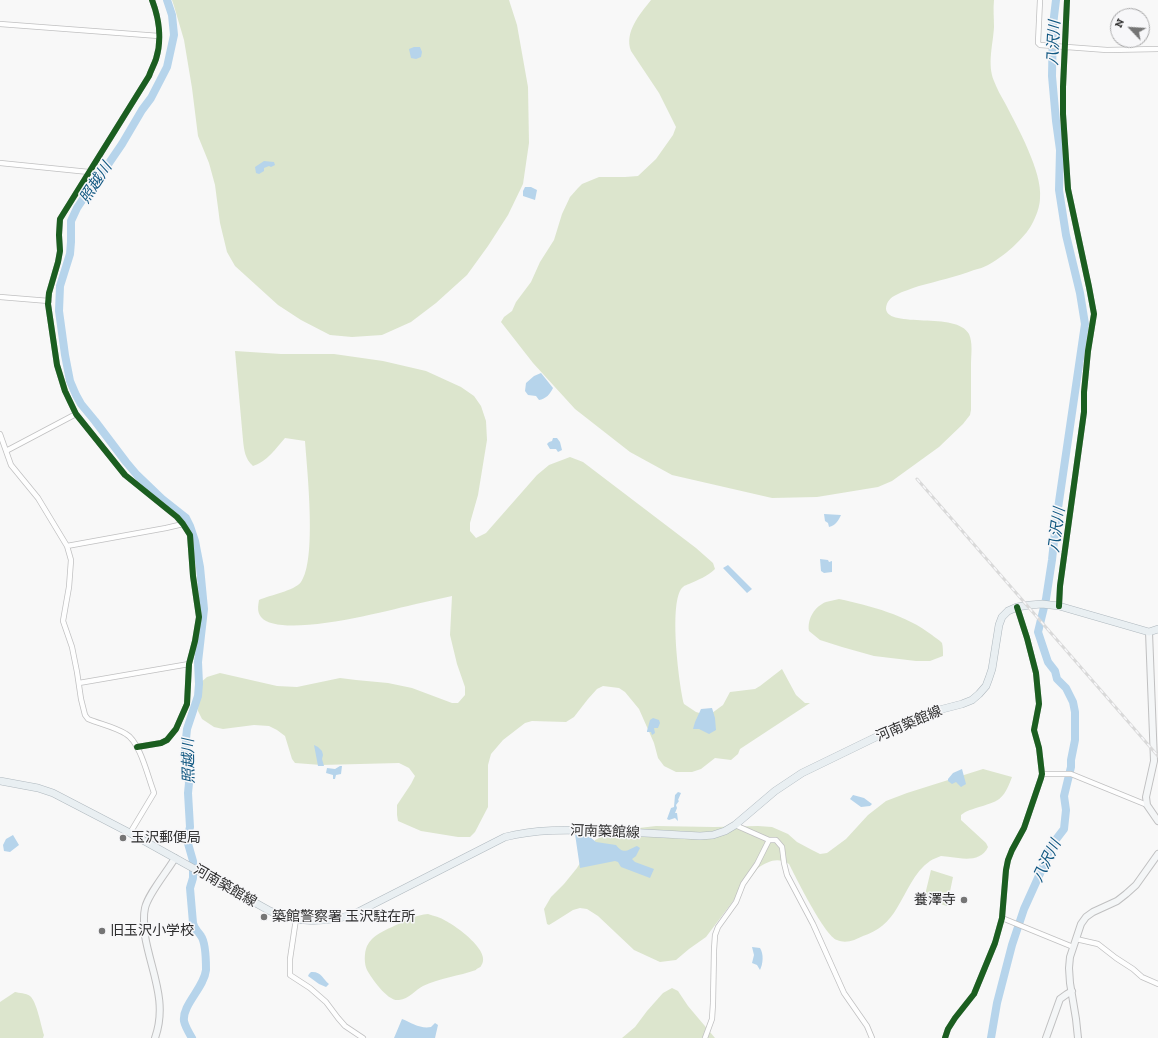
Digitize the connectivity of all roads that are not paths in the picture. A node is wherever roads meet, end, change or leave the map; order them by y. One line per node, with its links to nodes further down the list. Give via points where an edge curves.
1 (152, 0): 5 (street)
2 (1040, 0): 6 (street, via 1038,43 1040,46)
3 (1067, 0): 6 (street)
4 (0, 24): 5 (street)
5 (159, 36): 9 (street, via 156,60 149,76)
6 (1065, 47): 7 (street, via 1107,50); 17 (street, via 1063,114 1068,189 1094,314)
7 (1158, 49)
8 (0, 163): 9 (street)
9 (89, 172): 11 (street, via 60,218 60,251)
10 (0, 297): 11 (street)
11 (49, 301): 12 (street, via 57,365)
12 (76, 414): 14 (street); 15 (street, via 125,475)
13 (0, 434): 14 (street)
14 (6, 450): 16 (street, via 12,465 38,498)
15 (183, 524): 16 (street); 21 (street, via 190,534 193,576 200,617)
16 (67, 546): 22 (street, via 71,571 63,621 72,647)
17 (1059, 606): 18 (main road, 河南築館線, via 1042,604); 20 (main road, 河南築館線)
18 (1017, 608): 24 (street, via 1036,673 1039,704 1034,730); 28 (main road, 河南築館線, via 1008,611 1000,621 989,678 986,686 972,700 909,722 802,773 775,791)
19 (1158, 629): 20 (main road)
20 (1149, 632): 26 (street, via 1154,761 1147,790)
21 (189, 664): 22 (street); 23 (street, via 187,704 176,729 161,743)
22 (79, 683): 23 (street, via 88,719 126,734)
23 (138, 747): 29 (street, via 154,793)
24 (1042, 774): 26 (street, via 1071,774); 33 (street, via 1024,828 1008,860)
25 (0, 781): 29 (main road, 河南築館線, via 53,793)
26 (1147, 805): 27 (street)
27 (1158, 821)
28 (735, 825): 30 (street); 34 (main road, 河南築館線, via 725,831 700,836 582,830 520,833 500,839 352,914 321,921)
29 (130, 833): 32 (main road, 河南築館線)
30 (769, 840): 41 (street, via 758,864 743,884 736,902 715,935 712,1019); 42 (street, via 776,840 782,847 787,875 813,924 844,993 867,1026)
31 (1158, 854): 35 (street, via 1136,885 1126,894 1086,917)
32 (178, 860): 34 (main road, 河南築館線, via 270,911); 39 (street, via 148,899 144,913 147,948 160,1005)
33 (1002, 918): 36 (street); 43 (street, via 996,943 974,994 955,1018)
34 (296, 919): 40 (street, via 290,974 326,1002 344,1026)
35 (1076, 939): 36 (street); 37 (street, via 1098,944 1142,977)
36 (1073, 947): 38 (street, via 1070,958)
37 (1158, 984)
38 (1072, 991): 44 (street, via 1060,999); 45 (street)
39 (155, 1038)
40 (363, 1038)
41 (705, 1038)
42 (872, 1038)
43 (945, 1038)
44 (1046, 1038)
45 (1078, 1038)

